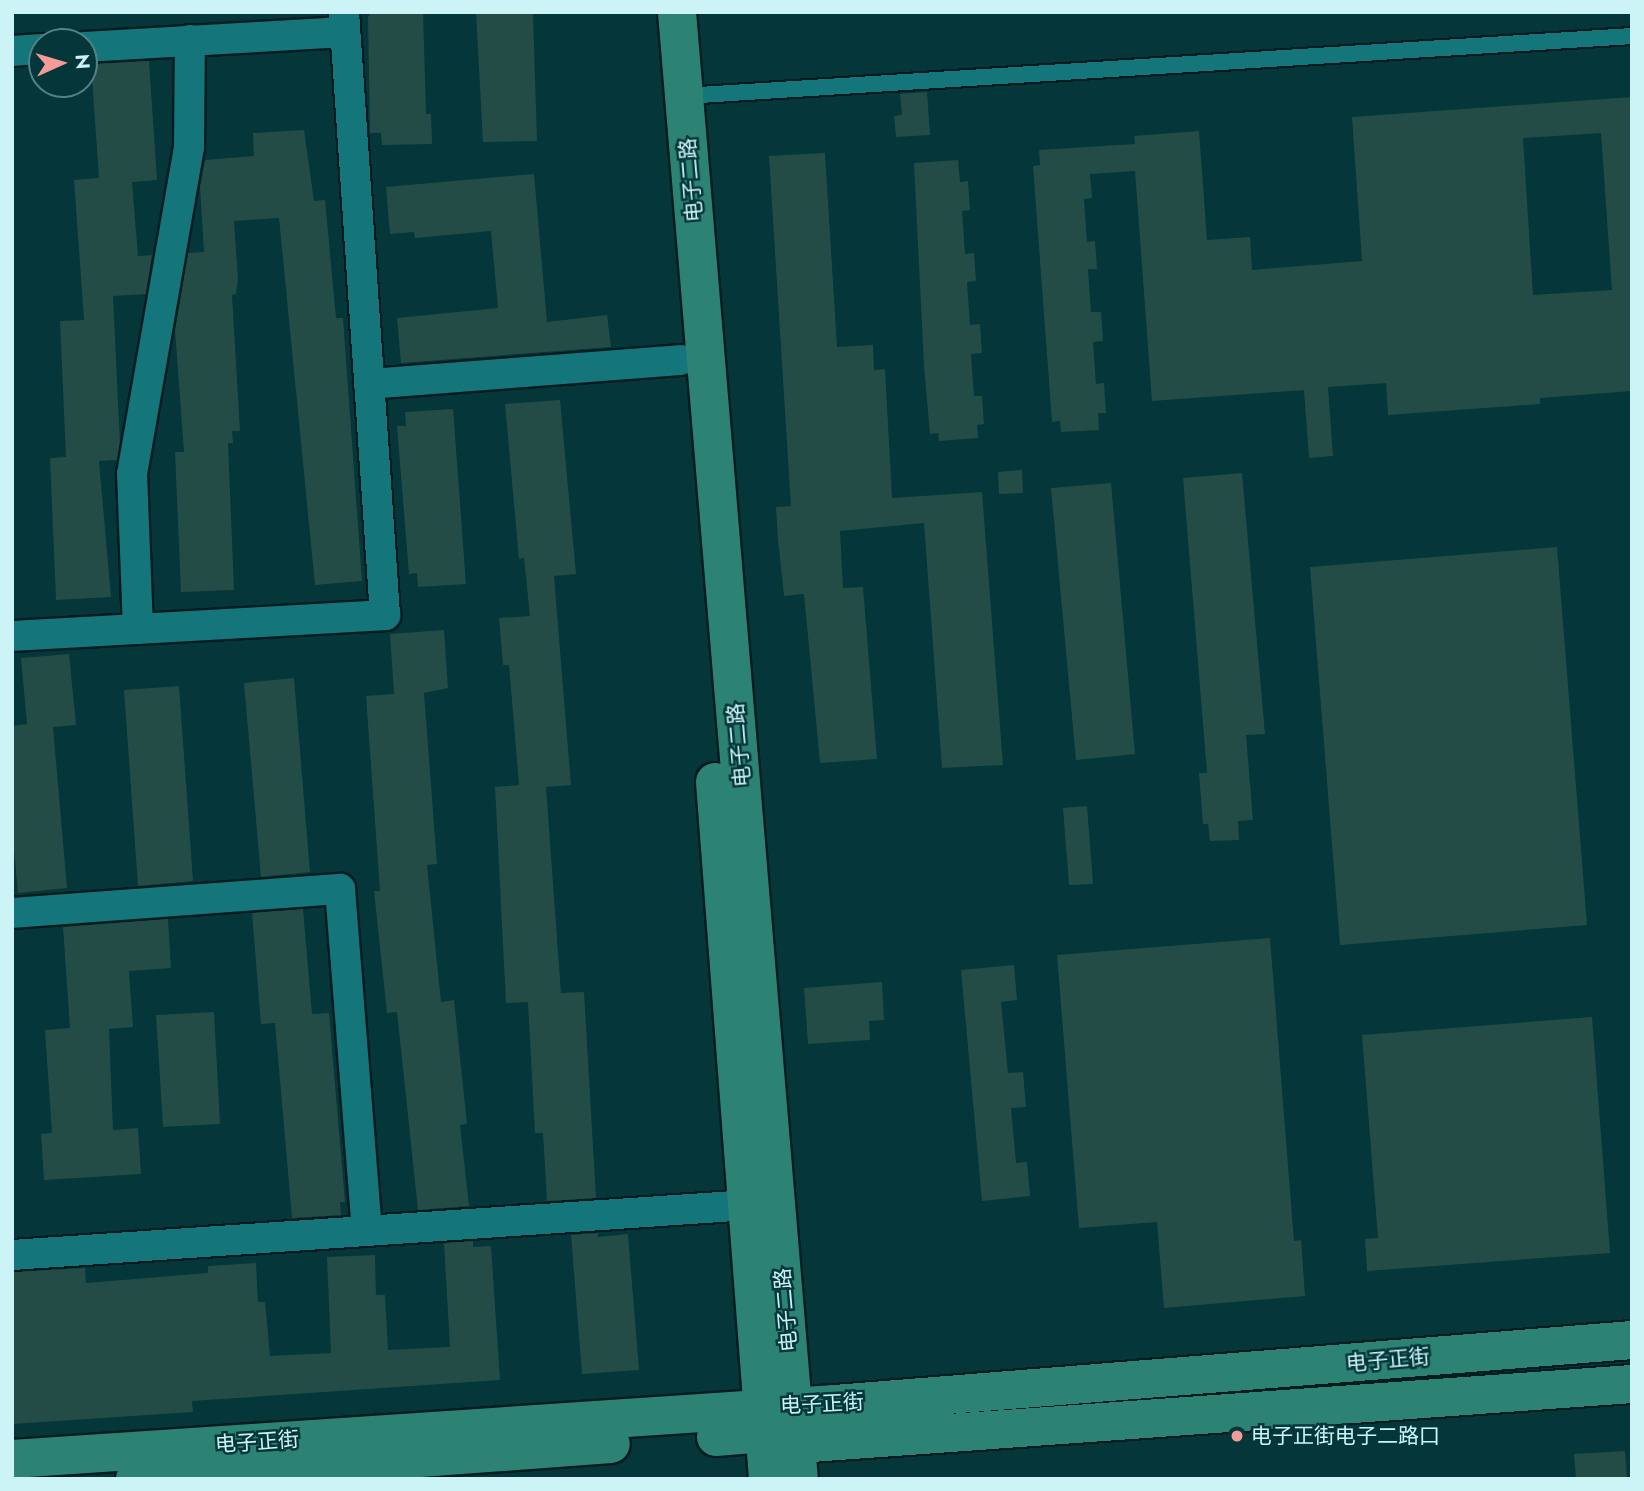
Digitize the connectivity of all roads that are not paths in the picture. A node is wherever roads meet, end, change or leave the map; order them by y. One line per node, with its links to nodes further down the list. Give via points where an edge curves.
1 (652, 12): 8 (main road, 电子二路)
2 (677, 12): 7 (main road, 电子二路)
3 (344, 22): 5 (street); 9 (street)
4 (1632, 36): 7 (lane)
5 (190, 40): 6 (street); 10 (street, via 189,146 132,474)
6 (98, 46)
7 (684, 96): 18 (main road, 电子二路)
8 (681, 360): 9 (street); 13 (main road, 电子二路)
9 (369, 384): 10 (street, via 385,615)
10 (138, 629): 11 (street)
11 (12, 636)
12 (12, 913): 14 (street, via 340,889)
13 (749, 1205): 14 (street); 18 (main road, 电子二路)
14 (367, 1231): 15 (street)
15 (12, 1255)
16 (1632, 1340): 18 (main road, 电子正街)
17 (1632, 1384): 18 (main road, 电子正街)
18 (784, 1434): 19 (main road, 电子正街); 20 (main road, 电子正街); 21 (main road, 电子二路)
19 (12, 1459)
20 (135, 1479)
21 (768, 1479)

